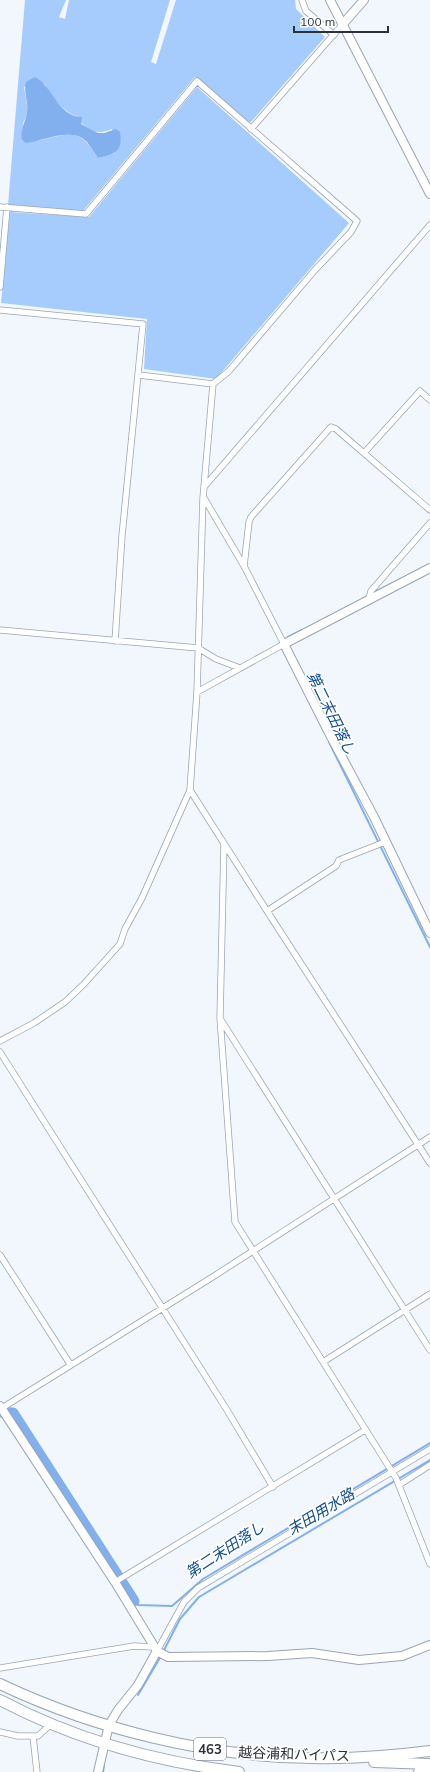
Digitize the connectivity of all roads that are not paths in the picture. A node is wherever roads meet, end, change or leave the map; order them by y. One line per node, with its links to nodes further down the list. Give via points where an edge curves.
1 (302, 0): 5 (street, via 306,12)
2 (330, 0): 4 (street)
3 (364, 0): 4 (street)
4 (342, 25): 5 (street); 7 (street)
5 (334, 35): 6 (street)
6 (251, 129): 9 (street, via 197,81 86,214); 14 (street, via 357,221 351,232 314,271 229,371)
7 (430, 194)
8 (0, 207): 9 (street)
9 (7, 207): 11 (street)
10 (430, 226): 17 (street)
11 (0, 287)
12 (0, 310): 13 (street, via 143,324)
13 (139, 375): 14 (street); 25 (street, via 122,536)
14 (213, 384): 17 (street)
15 (430, 400): 16 (street, via 420,391)
16 (364, 453): 19 (street); 21 (street, via 336,429 330,427 251,517)
17 (204, 487): 18 (street)
18 (204, 498): 21 (street); 27 (street)
19 (430, 510)
20 (430, 523): 23 (street, via 371,591)
21 (244, 566): 26 (street)
22 (430, 568): 23 (street)
23 (369, 599): 26 (street)
24 (0, 630): 25 (street)
25 (115, 641): 27 (street)
26 (284, 644): 28 (street); 31 (street)
27 (198, 648): 28 (street, via 216,659); 29 (street)
28 (240, 668): 29 (street)
29 (197, 692): 30 (street)
30 (190, 790): 32 (street); 36 (street, via 120,944 65,1002 34,1023)
31 (385, 842): 33 (street, via 339,860 336,866); 34 (street)
32 (224, 844): 33 (street); 35 (street)
33 (266, 911): 39 (street)
34 (430, 933)
35 (220, 1018): 41 (street); 42 (street, via 235,1222)
36 (0, 1040)
37 (0, 1052): 45 (street)
38 (430, 1137): 39 (street)
39 (418, 1144): 40 (street); 41 (street)
40 (430, 1163)
41 (333, 1198): 42 (street); 46 (street)
42 (252, 1250): 45 (street); 48 (street)
43 (0, 1255): 49 (street)
44 (430, 1294): 46 (street)
45 (162, 1308): 49 (street); 56 (street)
46 (404, 1310): 47 (street); 48 (street)
47 (430, 1350)
48 (323, 1362): 51 (street)
49 (70, 1364): 50 (street)
50 (1, 1407): 58 (street)
51 (365, 1430): 54 (street); 56 (street)
52 (430, 1449): 54 (street)
53 (430, 1465): 55 (street)
54 (391, 1472): 55 (street); 60 (street, via 198,1588 184,1602)
55 (399, 1485): 57 (street)
56 (273, 1486): 58 (street)
57 (430, 1564)
58 (115, 1582): 60 (street)
59 (430, 1644): 60 (street, via 402,1656 359,1660 312,1653 168,1657)
60 (155, 1649): 61 (street, via 134,1646); 65 (street, via 138,1685)
61 (0, 1668)
62 (0, 1684): 65 (highway, 越谷浦和バイパス / 463, via 74,1714)
63 (0, 1700): 64 (highway, 越谷浦和バイパス / 463)
64 (51, 1724): 67 (street, via 38,1736); 68 (highway, 越谷浦和バイパス / 463)
65 (109, 1725): 68 (street); 70 (highway, 越谷浦和バイパス / 463, via 218,1750 312,1758)
66 (0, 1732): 67 (street)
67 (33, 1736): 74 (street)
68 (105, 1743): 73 (highway, 越谷浦和バイパス / 463, via 177,1763); 75 (street)
69 (430, 1751): 70 (highway, 越谷浦和バイパス / 463)
70 (351, 1757): 71 (highway, via 357,1761)
71 (430, 1764)
72 (430, 1770): 77 (highway)
73 (224, 1771): 76 (highway, 越谷浦和バイパス / 463)
74 (37, 1772)
75 (98, 1772)
76 (239, 1772)
77 (419, 1772)

